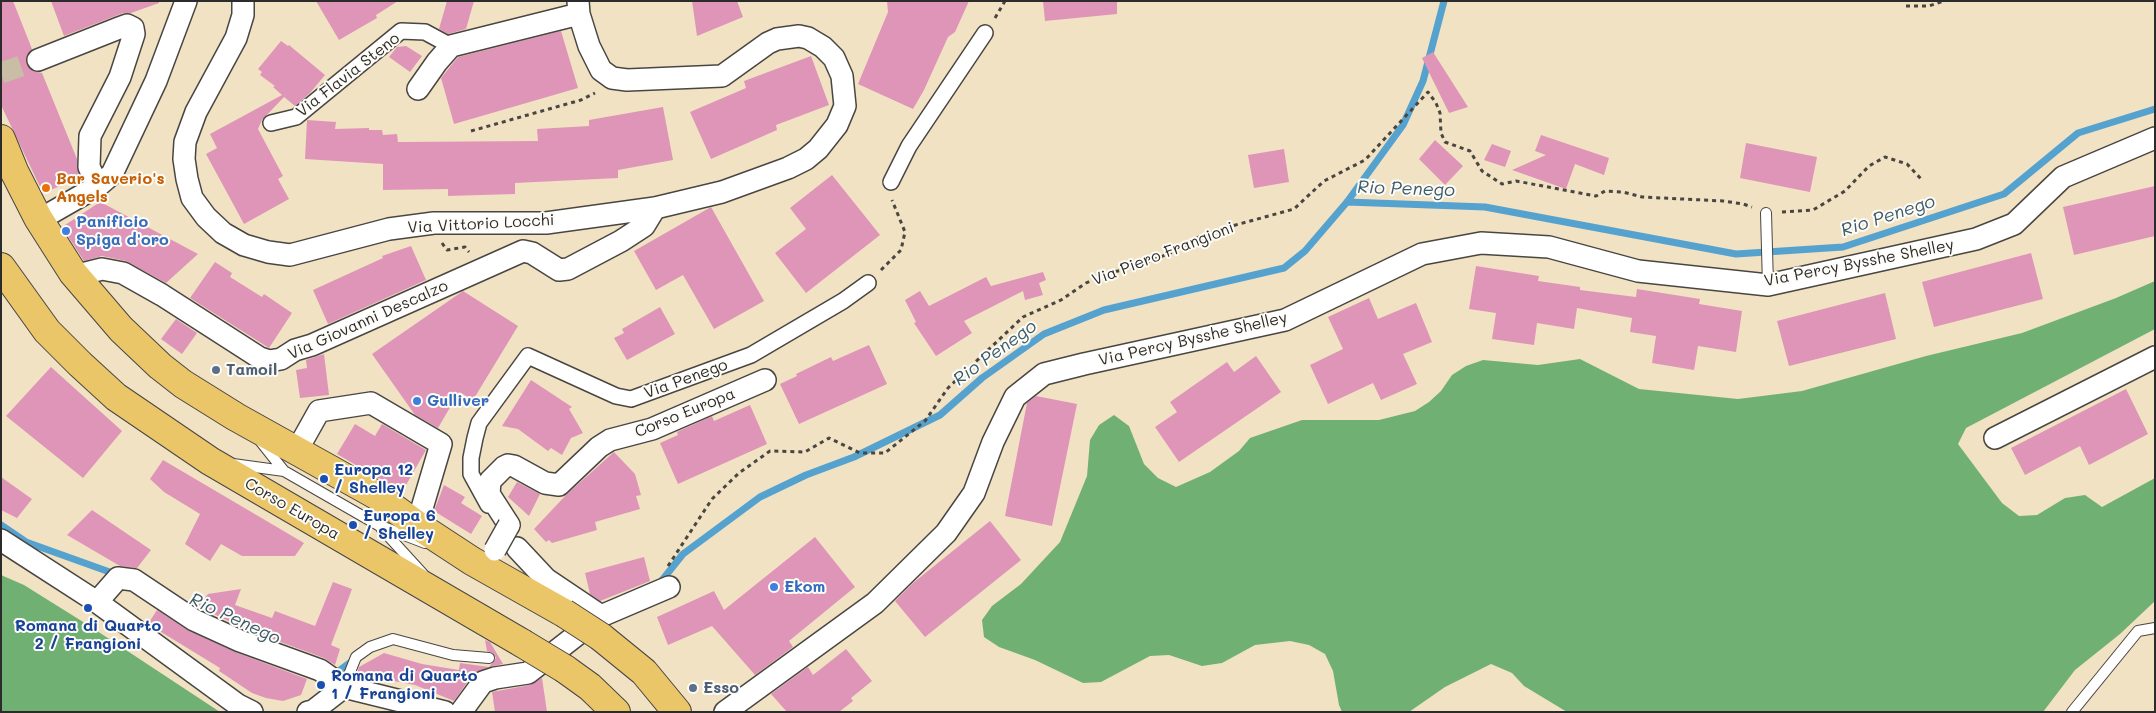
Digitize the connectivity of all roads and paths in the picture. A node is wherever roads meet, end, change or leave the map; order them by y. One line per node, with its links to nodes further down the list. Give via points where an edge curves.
1 (186, 1): 17 (street, via 156,81 119,160 112,174)
2 (243, 1): 21 (street, Via Vittorio Locchi, via 243,16 236,38 196,112 185,142 184,160 192,198 206,217 244,245 290,255 389,229)
3 (1944, 1): 4 (path, via 1929,6)
4 (1906, 6)
5 (578, 8): 7 (street); 18 (street, via 589,46 601,70 612,78 722,76 768,43 786,37 808,38 823,46 834,58 842,76 845,106 837,126 806,160 722,192)
6 (985, 33): 16 (street, via 908,146)
7 (451, 46): 9 (street); 11 (street, Via Flavia Steno, via 425,32 400,31 296,117)
8 (38, 60): 17 (street, via 127,25 133,28 134,34 120,77 90,136 89,167)
9 (418, 89)
10 (581, 100): 12 (path)
11 (271, 123)
12 (471, 130)
13 (2155, 138): 25 (street, Via Percy Bysshe Shelley, via 2063,177 2014,224 1976,240)
14 (1, 139): 20 (main road, Corso Europa)
15 (1922, 180): 19 (path, Via Piero Frangioni, via 1907,164 1885,157 1869,166 1845,191 1813,210)
16 (891, 182): 26 (path, via 890,195 905,232 901,250)
17 (98, 186): 20 (street)
18 (664, 205): 21 (street, Via Vittorio Locchi, via 546,223); 23 (street, Via Giovanni Descalzo, via 644,226 568,269 559,270 523,251)
19 (1766, 213): 25 (lane); 37 (path, Via Piero Frangioni, via 1723,201 1642,197 1605,191 1596,196 1516,181 1502,184 1482,170 1470,151 1445,142 1440,113 1428,92 1365,160 1324,181 1294,208 1199,237 1133,268 1108,273 1023,317 948,388 925,421 885,453 860,453 828,438 805,452 770,451 739,473 712,499 668,564)
20 (38, 218): 24 (main road, Corso Europa)
21 (434, 223): 23 (path, via 445,250 467,248)
22 (1, 267): 30 (main road, Corso Europa, via 47,331 80,364 116,397)
23 (476, 271): 24 (street, Via Giovanni Descalzo, via 281,359 270,361 260,358 123,273 102,269)
24 (73, 273): 31 (main road, Corso Europa, via 121,329 160,366 247,423)
25 (1768, 275): 50 (street, Via Percy Bysshe Shelley, via 1638,271 1549,247 1481,243 1422,254 1286,320 1044,374 1015,397 992,442 974,493 946,533 875,604)
26 (868, 283): 35 (street, Via Penego, via 751,355 631,399 616,396 528,356 480,423 471,458 471,474 496,519)
27 (2155, 357): 29 (street)
28 (766, 380): 36 (street, Corso Europa, bridge, via 652,429 610,440 560,485 545,483 514,466 504,467 490,481 488,488 509,524)
29 (1995, 438)
30 (210, 461): 31 (lane); 38 (main road, Corso Europa)
31 (290, 461): 32 (lane, Corso Europa); 33 (main road, Corso Europa, via 376,495); 33 (street, via 319,411 371,403 441,444)
32 (378, 525): 36 (lane); 38 (lane)
33 (417, 525): 36 (main road, Corso Europa)
34 (1, 540): 39 (street)
35 (517, 548): 40 (street, Via Penego, via 546,579)
36 (484, 560): 40 (main road, Corso Europa, bridge, via 564,613)
37 (669, 587): 40 (street)
38 (446, 599): 48 (main road, Corso Europa, bridge, via 564,669 590,687)
39 (97, 602): 43 (street, via 118,578 134,580 194,620 240,641 320,670); 44 (street)
40 (601, 627): 47 (street, via 528,673 483,682); 49 (main road, Corso Europa)
41 (2155, 628): 51 (lane, via 2138,631)
42 (489, 658): 43 (lane, via 453,655 393,639 370,647 356,657)
43 (344, 687): 45 (street); 46 (street)
44 (252, 712)
45 (308, 712)
46 (444, 712)
47 (460, 712)
48 (616, 712)
49 (677, 712)
50 (725, 712)
51 (2072, 712)

